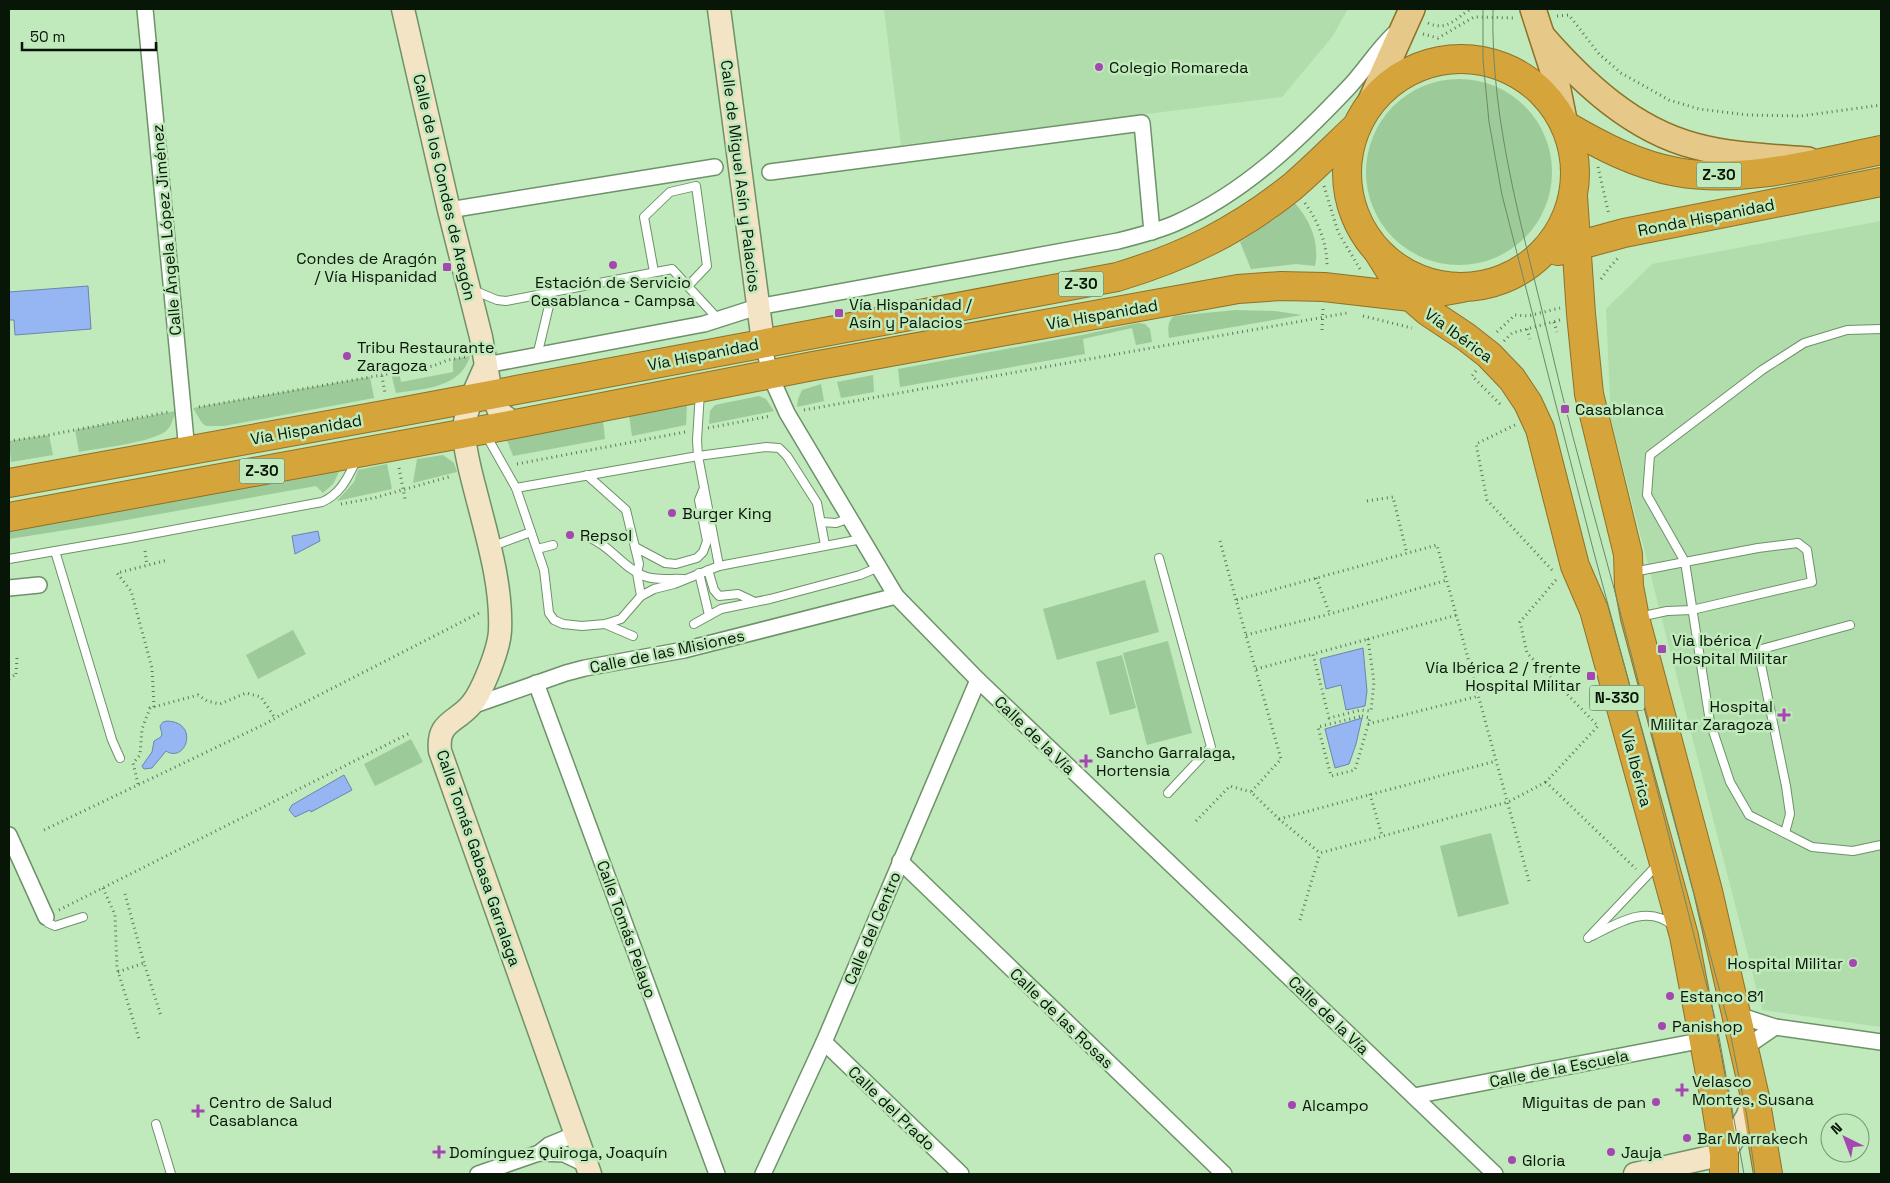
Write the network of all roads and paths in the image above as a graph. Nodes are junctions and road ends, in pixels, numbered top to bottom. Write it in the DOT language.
graph roads {
  1 [pos="146,9"];
  2 [pos="403,9"];
  3 [pos="719,9"];
  4 [pos="1471,9"];
  5 [pos="1499,18"];
  6 [pos="1411,20"];
  7 [pos="1543,21"];
  8 [pos="1411,70"];
  9 [pos="1381,78"];
  10 [pos="1350,86"];
  11 [pos="1881,105"];
  12 [pos="1363,116"];
  13 [pos="1565,125"];
  14 [pos="1881,150"];
  15 [pos="1828,161"];
  16 [pos="1598,166"];
  17 [pos="715,167"];
  18 [pos="770,172"];
  19 [pos="1302,178"];
  20 [pos="1881,182"];
  21 [pos="1573,196"];
  22 [pos="449,210"];
  23 [pos="1611,222"];
  24 [pos="1152,232"];
  25 [pos="1576,246"];
  26 [pos="1379,253"];
  27 [pos="1534,261"];
  28 [pos="654,272"];
  29 [pos="688,286"];
  30 [pos="1324,287"];
  31 [pos="468,288"];
  32 [pos="1462,288"];
  33 [pos="1361,292"];
  34 [pos="552,293"];
  35 [pos="1410,297"];
  36 [pos="758,307"];
  37 [pos="1571,311"];
  38 [pos="719,320"];
  39 [pos="1554,322"];
  40 [pos="1393,323"];
  41 [pos="1527,329"];
  42 [pos="1881,329"];
  43 [pos="1322,330"];
  44 [pos="1557,332"];
  45 [pos="1530,339"];
  46 [pos="763,342"];
  47 [pos="1492,345"];
  48 [pos="538,356"];
  49 [pos="485,359"];
  50 [pos="770,374"];
  51 [pos="700,388"];
  52 [pos="1506,409"];
  53 [pos="182,410"];
  54 [pos="476,413"];
  55 [pos="1520,423"];
  56 [pos="9,441"];
  57 [pos="187,451"];
  58 [pos="361,452"];
  59 [pos="698,456"];
  60 [pos="587,475"];
  61 [pos="9,483"];
  62 [pos="516,488"];
  63 [pos="704,488"];
  64 [pos="1368,501"];
  65 [pos="9,517"];
  66 [pos="850,518"];
  67 [pos="821,522"];
  68 [pos="531,532"];
  69 [pos="590,538"];
  70 [pos="862,539"];
  71 [pos="1220,541"];
  72 [pos="553,545"];
  73 [pos="825,545"];
  74 [pos="490,547"];
  75 [pos="635,547"];
  76 [pos="536,548"];
  77 [pos="54,551"];
  78 [pos="145,551"];
  79 [pos="1407,554"];
  80 [pos="1159,558"];
  81 [pos="9,559"];
  82 [pos="168,560"];
  83 [pos="1685,562"];
  84 [pos="147,566"];
  85 [pos="719,566"];
  86 [pos="879,567"];
  87 [pos="708,570"];
  88 [pos="637,572"];
  89 [pos="1629,572"];
  90 [pos="699,573"];
  91 [pos="1316,578"];
  92 [pos="685,579"];
  93 [pos="1447,580"];
  94 [pos="39,584"];
  95 [pos="9,588"];
  96 [pos="641,596"];
  97 [pos="896,596"];
  98 [pos="1236,600"];
  99 [pos="755,602"];
  100 [pos="1692,610"];
  101 [pos="480,613"];
  102 [pos="1330,614"];
  103 [pos="709,615"];
  104 [pos="1457,616"];
  105 [pos="1635,618"];
  106 [pos="605,624"];
  107 [pos="694,624"];
  108 [pos="1850,625"];
  109 [pos="1246,635"];
  110 [pos="632,636"];
  111 [pos="1368,639"];
  112 [pos="1313,654"];
  113 [pos="17,658"];
  114 [pos="1256,670"];
  115 [pos="16,674"];
  116 [pos="9,675"];
  117 [pos="9,679"];
  118 [pos="978,680"];
  119 [pos="536,683"];
  120 [pos="1479,696"];
  121 [pos="154,707"];
  122 [pos="469,707"];
  123 [pos="275,718"];
  124 [pos="1368,724"];
  125 [pos="410,733"];
  126 [pos="120,758"];
  127 [pos="1496,761"];
  128 [pos="1546,782"];
  129 [pos="138,784"];
  130 [pos="1250,792"];
  131 [pos="1168,794"];
  132 [pos="1370,794"];
  133 [pos="1508,802"];
  134 [pos="1278,819"];
  135 [pos="1196,821"];
  136 [pos="44,830"];
  137 [pos="1785,833"];
  138 [pos="9,835"];
  139 [pos="1382,836"];
  140 [pos="1881,845"];
  141 [pos="1320,853"];
  142 [pos="900,861"];
  143 [pos="1654,869"];
  144 [pos="1529,881"];
  145 [pos="103,888"];
  146 [pos="125,894"];
  147 [pos="46,917"];
  148 [pos="83,917"];
  149 [pos="1300,920"];
  150 [pos="1684,936"];
  151 [pos="144,963"];
  152 [pos="118,972"];
  153 [pos="1735,1014"];
  154 [pos="161,1016"];
  155 [pos="1775,1027"];
  156 [pos="139,1039"];
  157 [pos="1704,1040"];
  158 [pos="824,1042"];
  159 [pos="1881,1042"];
  160 [pos="1743,1049"];
  161 [pos="1414,1096"];
  162 [pos="1755,1097"];
  163 [pos="156,1124"];
  164 [pos="576,1134"];
  165 [pos="539,1152"];
  166 [pos="1724,1164"];
  167 [pos="589,1170"];
  168 [pos="171,1174"];
  169 [pos="478,1174"];
  170 [pos="717,1174"];
  171 [pos="763,1174"];
  172 [pos="961,1174"];
  173 [pos="1224,1174"];
  174 [pos="1495,1174"];
  175 [pos="1635,1174"];
  176 [pos="1768,1174"];
  1 -- 53 [label="street, Calle Ángela López Jiménez"];
  2 -- 22 [label="street, Calle de los Condes de Aragón"];
  3 -- 36 [label="street, Calle de Miguel Asín y Palacios"];
  4 -- 6 [label="path"];
  5 -- 6 [label="path"];
  6 -- 9 [label="main road"];
  6 -- 10 [label="street, Vía Hispanidad"];
  7 -- 11 [label="path"];
  7 -- 13 [label="main road"];
  7 -- 15 [label="main road"];
  8 -- 9 [label="street"];
  8 -- 12 [label="highway, Vía Hispanidad"];
  8 -- 13 [label="highway, Vía Hispanidad"];
  9 -- 10 [label="street"];
  9 -- 12 [label="main road"];
  10 -- 24 [label="street, Vía Hispanidad"];
  12 -- 19 [label="highway, Vía Hispanidad / Z-30"];
  12 -- 26 [label="highway"];
  13 -- 15 [label="highway, Ronda Hispanidad / Z-30"];
  13 -- 21 [label="highway, Vía Hispanidad"];
  14 -- 15 [label="highway, Ronda Hispanidad / Z-30"];
  16 -- 23 [label="path"];
  17 -- 22 [label="street"];
  18 -- 24 [label="street"];
  19 -- 30 [label="path"];
  19 -- 33 [label="path"];
  19 -- 46 [label="highway, Vía Hispanidad / Z-30"];
  20 -- 25 [label="highway, Ronda Hispanidad / Z-30"];
  21 -- 25 [label="highway"];
  21 -- 27 [label="highway"];
  22 -- 31 [label="street, Calle de los Condes de Aragón"];
  24 -- 36 [label="street, Vía Hispanidad"];
  25 -- 27 [label="highway, Ronda Hispanidad / Z-30"];
  25 -- 37 [label="highway, N-330"];
  26 -- 32 [label="highway"];
  26 -- 35 [label="highway, Vía Ibérica"];
  27 -- 32 [label="highway, Vía Hispanidad"];
  28 -- 29 [label="lane"];
  28 -- 29 [label="lane"];
  28 -- 34 [label="lane"];
  29 -- 38 [label="lane"];
  30 -- 33 [label="highway, Vía Hispanidad / Z-30"];
  30 -- 43 [label="path"];
  30 -- 50 [label="highway, Vía Hispanidad / Z-30"];
  31 -- 34 [label="lane"];
  31 -- 49 [label="street, Calle de los Condes de Aragón"];
  32 -- 35 [label="highway, Vía Hispanidad / Z-30"];
  33 -- 35 [label="highway, Vía Hispanidad / Z-30"];
  33 -- 40 [label="path"];
  34 -- 48 [label="lane"];
  35 -- 47 [label="highway, Vía Ibérica / N-330"];
  36 -- 38 [label="street, Vía Hispanidad"];
  36 -- 46 [label="street, Calle de Miguel Asín y Palacios"];
  37 -- 39 [label="path"];
  37 -- 47 [label="path"];
  37 -- 89 [label="highway, N-330"];
  38 -- 48 [label="street, Vía Hispanidad"];
  39 -- 41 [label="path"];
  39 -- 44 [label="path"];
  41 -- 45 [label="path"];
  41 -- 47 [label="path"];
  42 -- 83 [label="lane"];
  46 -- 50 [label="street, Calle de la Vía"];
  46 -- 54 [label="highway, Vía Hispanidad / Z-30"];
  47 -- 52 [label="path"];
  47 -- 143 [label="highway, Vía Ibérica / N-330"];
  48 -- 49 [label="street, Vía Hispanidad"];
  49 -- 53 [label="path"];
  49 -- 54 [label="street"];
  50 -- 51 [label="highway, Vía Hispanidad / Z-30"];
  50 -- 66 [label="street, Calle de la Vía"];
  51 -- 54 [label="highway, Vía Hispanidad / Z-30"];
  51 -- 59 [label="lane"];
  53 -- 56 [label="path"];
  53 -- 57 [label="street, Calle Ángela López Jiménez"];
  54 -- 57 [label="highway, Vía Hispanidad / Z-30"];
  54 -- 58 [label="highway, Vía Hispanidad / Z-30"];
  54 -- 62 [label="lane"];
  54 -- 74 [label="street, Calle Tomás Gabasa Garralaga"];
  55 -- 128 [label="path"];
  57 -- 61 [label="highway, Vía Hispanidad / Z-30"];
  58 -- 65 [label="highway, Vía Hispanidad / Z-30"];
  58 -- 77 [label="lane, Vía Hispanidad"];
  59 -- 60 [label="lane"];
  59 -- 63 [label="lane"];
  59 -- 67 [label="lane"];
  60 -- 62 [label="lane"];
  60 -- 75 [label="lane"];
  62 -- 68 [label="lane"];
  63 -- 75 [label="lane"];
  63 -- 85 [label="lane"];
  64 -- 79 [label="path"];
  66 -- 67 [label="lane"];
  66 -- 70 [label="street, Calle de la Vía"];
  67 -- 73 [label="lane"];
  68 -- 74 [label="lane"];
  68 -- 76 [label="lane"];
  69 -- 88 [label="lane"];
  70 -- 73 [label="lane"];
  70 -- 86 [label="street, Calle de la Vía"];
  71 -- 98 [label="path"];
  72 -- 76 [label="lane"];
  73 -- 85 [label="lane"];
  74 -- 122 [label="street, Calle Tomás Gabasa Garralaga"];
  75 -- 88 [label="lane"];
  76 -- 106 [label="lane"];
  77 -- 81 [label="lane, Vía Hispanidad"];
  77 -- 126 [label="lane"];
  78 -- 84 [label="path"];
  79 -- 91 [label="path"];
  79 -- 93 [label="path"];
  80 -- 131 [label="lane"];
  82 -- 84 [label="path"];
  83 -- 89 [label="lane"];
  83 -- 100 [label="lane"];
  83 -- 100 [label="lane"];
  84 -- 121 [label="path"];
  85 -- 87 [label="lane"];
  86 -- 97 [label="street, Calle de la Vía"];
  86 -- 99 [label="lane"];
  87 -- 90 [label="lane"];
  87 -- 99 [label="lane"];
  88 -- 92 [label="lane"];
  88 -- 96 [label="lane"];
  89 -- 105 [label="highway, N-330"];
  90 -- 92 [label="lane"];
  90 -- 103 [label="lane"];
  91 -- 98 [label="path"];
  91 -- 102 [label="path"];
  92 -- 96 [label="lane"];
  93 -- 102 [label="path"];
  93 -- 104 [label="path"];
  94 -- 95 [label="street"];
  96 -- 106 [label="lane"];
  97 -- 118 [label="street, Calle de la Vía"];
  97 -- 119 [label="street, Calle de las Misiones"];
  98 -- 109 [label="path"];
  99 -- 103 [label="lane"];
  100 -- 105 [label="lane"];
  100 -- 137 [label="lane"];
  101 -- 123 [label="path"];
  102 -- 109 [label="path"];
  103 -- 107 [label="lane"];
  104 -- 111 [label="path"];
  104 -- 120 [label="path"];
  105 -- 153 [label="highway, N-330"];
  106 -- 110 [label="lane"];
  108 -- 137 [label="lane"];
  109 -- 114 [label="path"];
  111 -- 112 [label="path"];
  111 -- 112 [label="path"];
  112 -- 114 [label="path"];
  113 -- 115 [label="path"];
  114 -- 130 [label="path"];
  115 -- 116 [label="path"];
  115 -- 117 [label="path"];
  118 -- 142 [label="street, Calle del Centro"];
  118 -- 161 [label="street, Calle de la Vía"];
  119 -- 122 [label="street, Calle de las Misiones"];
  119 -- 170 [label="street, Calle Tomás Pelayo"];
  120 -- 124 [label="path"];
  120 -- 127 [label="path"];
  121 -- 123 [label="path"];
  121 -- 129 [label="path"];
  122 -- 164 [label="street, Calle Tomás Gabasa Garralaga"];
  123 -- 129 [label="path"];
  124 -- 124 [label="path"];
  125 -- 145 [label="path"];
  127 -- 132 [label="path"];
  127 -- 133 [label="path"];
  128 -- 133 [label="path"];
  128 -- 143 [label="path"];
  129 -- 136 [label="path"];
  130 -- 134 [label="path"];
  130 -- 135 [label="path"];
  132 -- 134 [label="path"];
  132 -- 139 [label="path"];
  133 -- 139 [label="path"];
  133 -- 144 [label="path"];
  134 -- 141 [label="path"];
  137 -- 140 [label="lane"];
  138 -- 147 [label="street"];
  139 -- 141 [label="path"];
  141 -- 149 [label="path"];
  142 -- 158 [label="street, Calle del Centro"];
  142 -- 173 [label="street, Calle de las Rosas"];
  143 -- 150 [label="highway, Vía Ibérica / N-330"];
  143 -- 150 [label="lane"];
  145 -- 147 [label="path"];
  145 -- 152 [label="path"];
  146 -- 151 [label="path"];
  147 -- 148 [label="lane"];
  150 -- 157 [label="highway, Vía Ibérica / N-330"];
  151 -- 152 [label="path"];
  151 -- 154 [label="path"];
  152 -- 156 [label="path"];
  153 -- 155 [label="street"];
  153 -- 160 [label="highway, N-330"];
  155 -- 159 [label="street"];
  155 -- 160 [label="street"];
  157 -- 161 [label="street, Calle de la Escuela"];
  157 -- 166 [label="highway, Vía Ibérica / N-330"];
  158 -- 171 [label="street, Calle del Centro"];
  158 -- 172 [label="street, Calle del Prado"];
  160 -- 162 [label="highway, N-330"];
  161 -- 174 [label="street, Calle de la Vía"];
  162 -- 166 [label="street"];
  162 -- 176 [label="highway, N-330"];
  163 -- 168 [label="lane"];
  164 -- 165 [label="street"];
  164 -- 167 [label="street, Calle Tomás Gabasa Garralaga"];
  165 -- 167 [label="street"];
  165 -- 169 [label="street"];
  166 -- 175 [label="street"];
}
